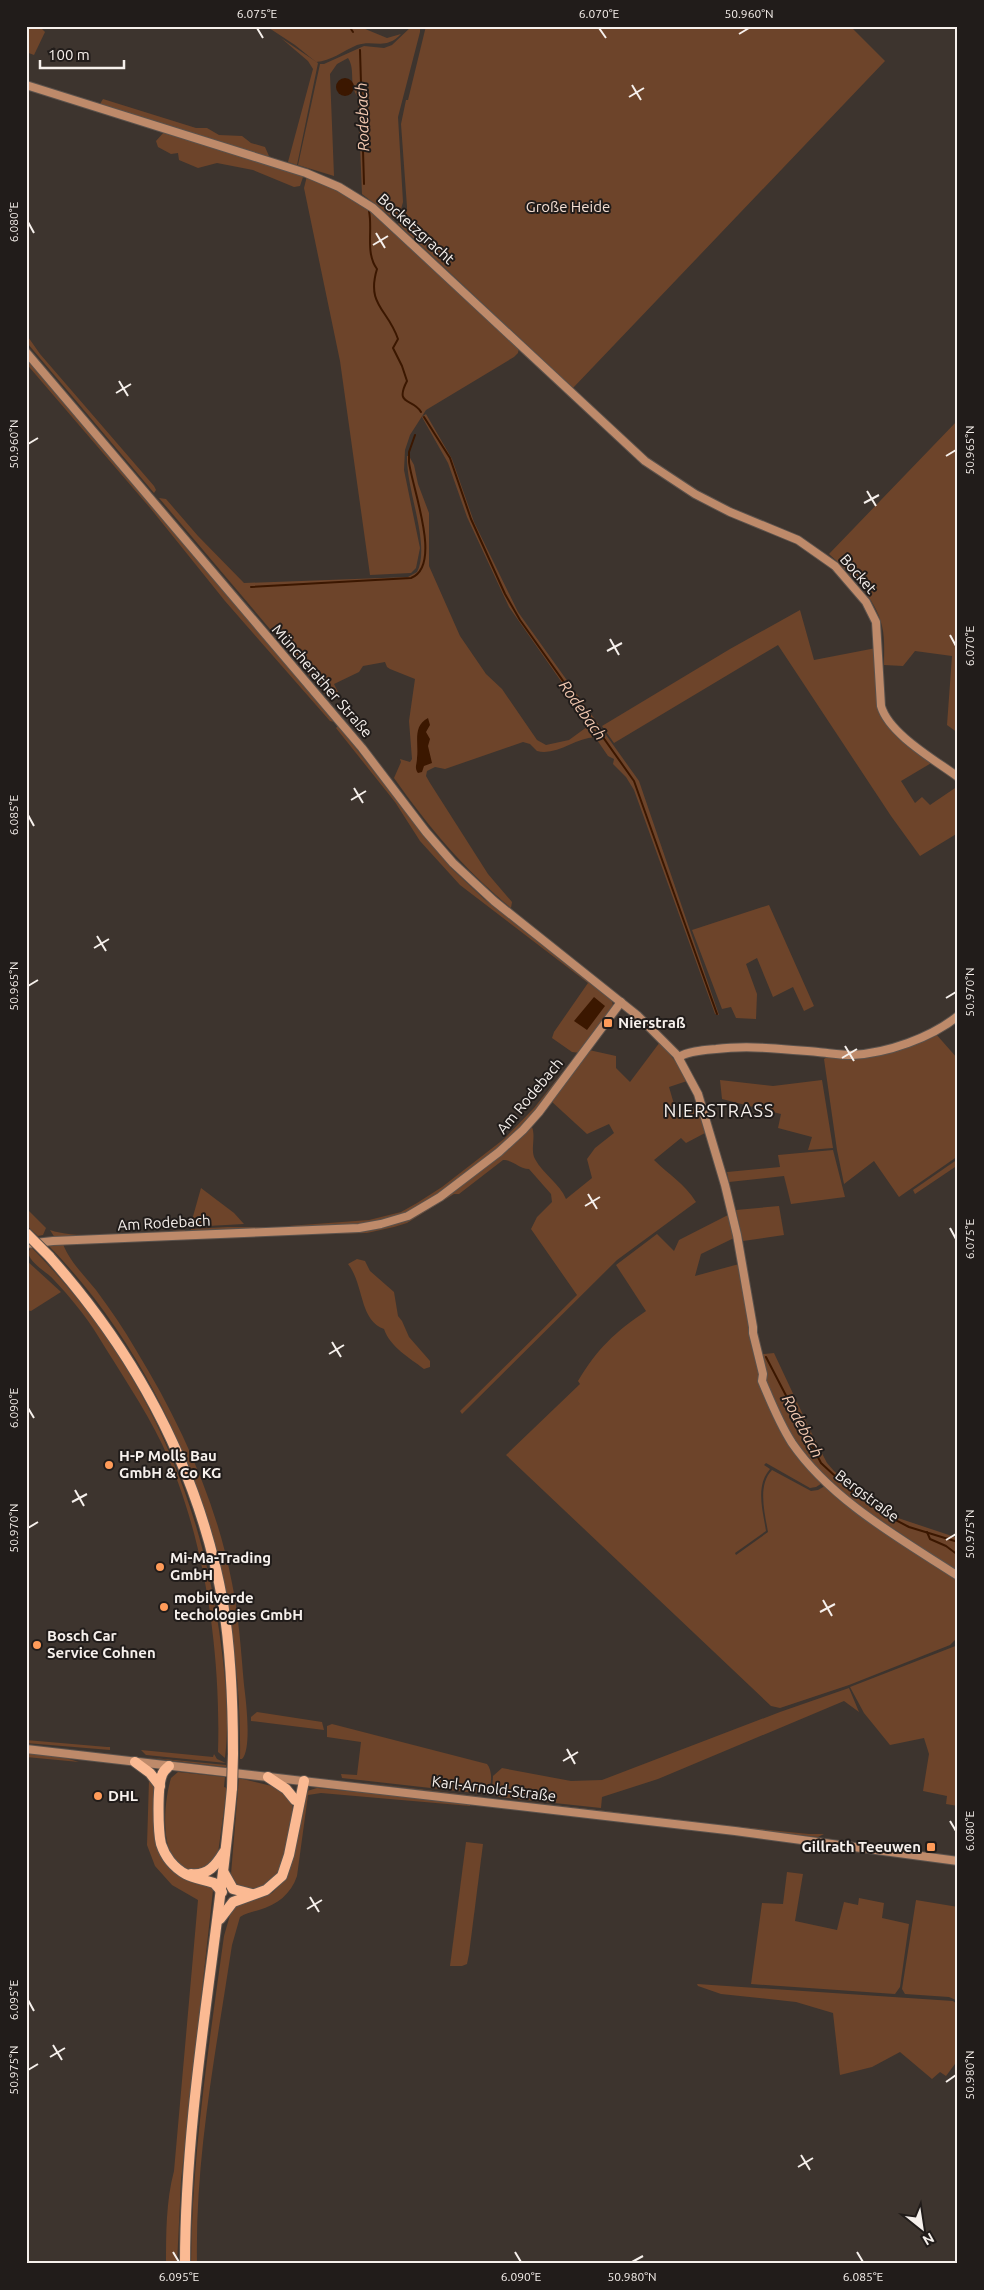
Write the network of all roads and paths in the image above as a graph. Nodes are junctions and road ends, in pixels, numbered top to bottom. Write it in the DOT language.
graph roads {
  1 [pos="26,86"];
  2 [pos="26,352"];
  3 [pos="645,460"];
  4 [pos="958,776"];
  5 [pos="621,1002"];
  6 [pos="958,1016"];
  7 [pos="679,1057"];
  8 [pos="26,1233"];
  9 [pos="26,1244"];
  10 [pos="958,1576"];
  11 [pos="26,1749"];
  12 [pos="135,1762"];
  13 [pos="169,1766"];
  14 [pos="268,1777"];
  15 [pos="304,1781"];
  16 [pos="160,1786"];
  17 [pos="295,1800"];
  18 [pos="160,1808"];
  19 [pos="296,1816"];
  20 [pos="226,1850"];
  21 [pos="958,1861"];
  22 [pos="183,1872"];
  23 [pos="224,1873"];
  24 [pos="222,1892"];
  25 [pos="258,1894"];
  26 [pos="218,1922"];
  27 [pos="185,2264"];
  1 -- 3 [label="street, Bocketzgracht"];
  2 -- 5 [label="street, Müncherather Straße"];
  3 -- 4 [label="street, Bocket"];
  5 -- 7 [label="street"];
  5 -- 9 [label="street, Am Rodebach"];
  6 -- 7 [label="street"];
  7 -- 10 [label="street, Bergstraße"];
  8 -- 20 [label="highway, bridge"];
  11 -- 12 [label="street, Karl-Arnold-Straße"];
  12 -- 13 [label="street, Karl-Arnold-Straße"];
  12 -- 16 [label="highway"];
  13 -- 14 [label="street, Karl-Arnold-Straße"];
  13 -- 16 [label="highway"];
  13 -- 18 [label="highway"];
  14 -- 15 [label="street, Karl-Arnold-Straße"];
  14 -- 17 [label="highway"];
  15 -- 17 [label="highway"];
  15 -- 19 [label="highway"];
  15 -- 21 [label="street, Karl-Arnold-Straße"];
  16 -- 18 [label="highway"];
  17 -- 19 [label="highway"];
  18 -- 22 [label="highway"];
  19 -- 25 [label="highway"];
  20 -- 22 [label="highway"];
  20 -- 23 [label="highway"];
  22 -- 24 [label="highway"];
  23 -- 24 [label="highway"];
  23 -- 25 [label="highway"];
  24 -- 26 [label="highway"];
  25 -- 26 [label="highway"];
  26 -- 27 [label="highway"];
}
